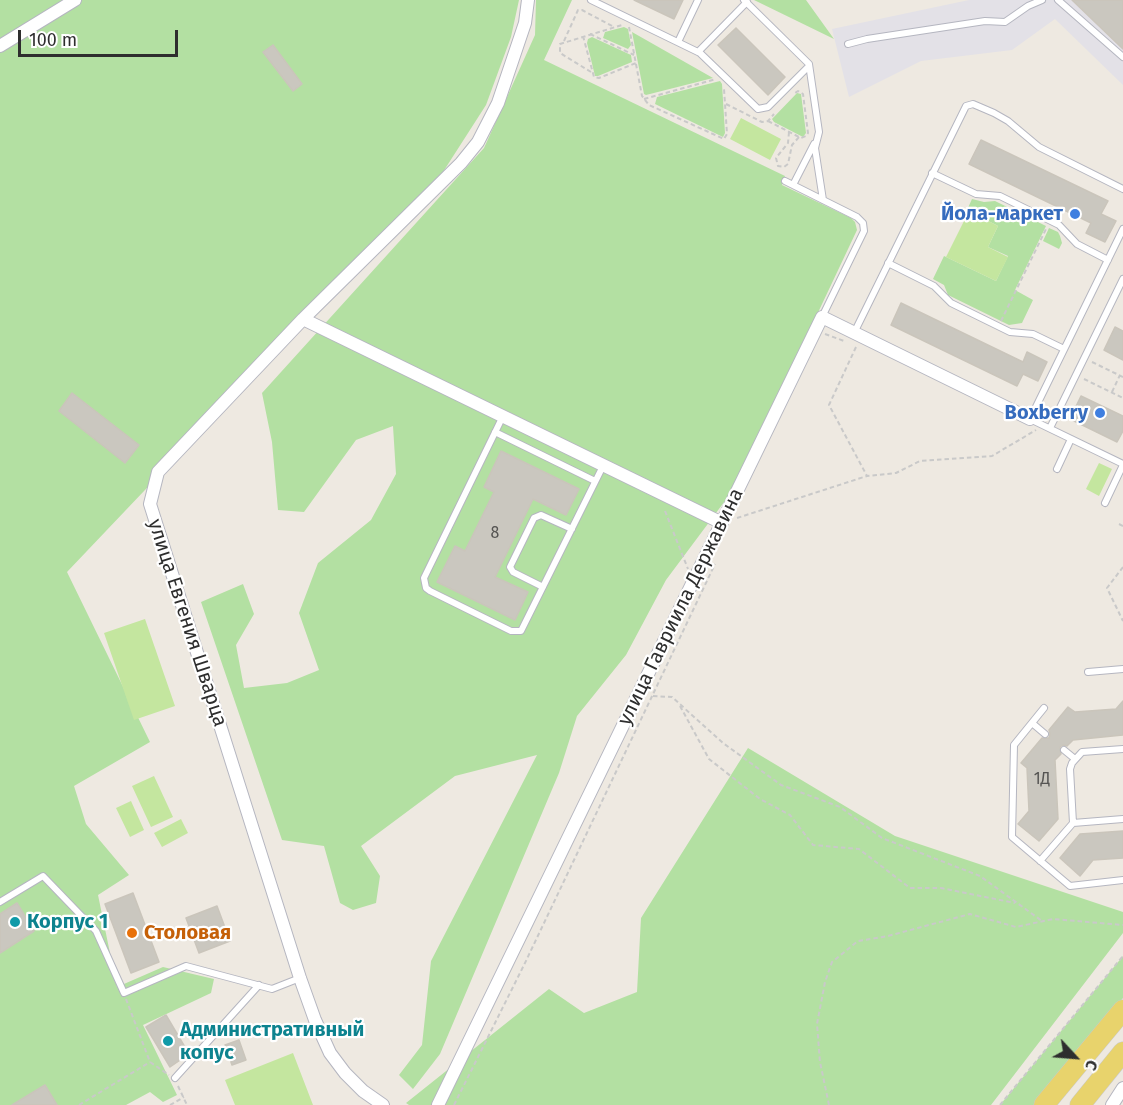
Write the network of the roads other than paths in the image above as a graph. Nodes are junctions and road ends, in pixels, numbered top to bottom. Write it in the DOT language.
graph roads {
  1 [pos="75,0"];
  2 [pos="528,0"];
  3 [pos="592,0"];
  4 [pos="698,0"];
  5 [pos="1042,0"];
  6 [pos="1058,0"];
  7 [pos="746,1"];
  8 [pos="678,42"];
  9 [pos="848,44"];
  10 [pos="0,46"];
  11 [pos="698,52"];
  12 [pos="1123,57"];
  13 [pos="809,66"];
  14 [pos="816,141"];
  15 [pos="932,173"];
  16 [pos="785,182"];
  17 [pos="793,185"];
  18 [pos="1123,189"];
  19 [pos="823,200"];
  20 [pos="1123,229"];
  21 [pos="1108,260"];
  22 [pos="888,263"];
  23 [pos="1123,279"];
  24 [pos="822,317"];
  25 [pos="303,319"];
  26 [pos="855,333"];
  27 [pos="1064,349"];
  28 [pos="503,416"];
  29 [pos="1030,419"];
  30 [pos="1047,427"];
  31 [pos="495,432"];
  32 [pos="1071,439"];
  33 [pos="1123,464"];
  34 [pos="603,465"];
  35 [pos="1057,469"];
  36 [pos="595,481"];
  37 [pos="1105,503"];
  38 [pos="722,523"];
  39 [pos="572,529"];
  40 [pos="543,587"];
  41 [pos="1123,669"];
  42 [pos="1088,672"];
  43 [pos="1044,708"];
  44 [pos="1032,723"];
  45 [pos="1045,734"];
  46 [pos="1123,749"];
  47 [pos="1064,750"];
  48 [pos="1075,759"];
  49 [pos="1123,819"];
  50 [pos="1073,823"];
  51 [pos="1040,861"];
  52 [pos="1123,880"];
  53 [pos="0,902"];
  54 [pos="300,978"];
  55 [pos="260,986"];
  56 [pos="1123,1010"];
  57 [pos="1123,1052"];
  58 [pos="175,1078"];
  59 [pos="1123,1089"];
  60 [pos="383,1105"];
  61 [pos="438,1105"];
  62 [pos="1044,1105"];
  63 [pos="1080,1105"];
  64 [pos="1112,1105"];
  1 -- 10 [label="street"];
  2 -- 25 [label="street, улица Евгения Шварца"];
  3 -- 8 [label="lane"];
  4 -- 8 [label="lane"];
  5 -- 9 [label="lane"];
  6 -- 12 [label="lane"];
  7 -- 11 [label="lane"];
  7 -- 13 [label="lane"];
  8 -- 11 [label="lane"];
  11 -- 13 [label="lane"];
  13 -- 14 [label="lane"];
  14 -- 17 [label="lane"];
  14 -- 19 [label="lane"];
  15 -- 18 [label="lane"];
  15 -- 21 [label="lane"];
  15 -- 22 [label="lane"];
  16 -- 17 [label="lane"];
  17 -- 19 [label="lane"];
  19 -- 24 [label="lane"];
  20 -- 21 [label="lane"];
  21 -- 27 [label="lane"];
  22 -- 26 [label="lane"];
  22 -- 27 [label="lane"];
  23 -- 30 [label="lane"];
  24 -- 26 [label="street"];
  24 -- 38 [label="street, улица Гавриила Державина"];
  25 -- 28 [label="street"];
  25 -- 54 [label="street, улица Евгения Шварца"];
  26 -- 29 [label="street"];
  27 -- 29 [label="lane"];
  28 -- 31 [label="lane"];
  28 -- 34 [label="street"];
  29 -- 30 [label="lane"];
  30 -- 32 [label="lane"];
  31 -- 36 [label="lane"];
  31 -- 40 [label="lane"];
  32 -- 33 [label="lane"];
  32 -- 35 [label="lane"];
  33 -- 37 [label="lane"];
  34 -- 36 [label="lane"];
  34 -- 38 [label="street"];
  36 -- 39 [label="lane"];
  38 -- 61 [label="street, улица Гавриила Державина"];
  39 -- 40 [label="lane"];
  39 -- 40 [label="lane"];
  41 -- 42 [label="lane"];
  43 -- 44 [label="lane"];
  44 -- 45 [label="lane"];
  44 -- 51 [label="lane"];
  46 -- 48 [label="lane"];
  47 -- 48 [label="lane"];
  48 -- 50 [label="lane"];
  49 -- 50 [label="lane"];
  50 -- 51 [label="lane"];
  51 -- 52 [label="lane"];
  53 -- 55 [label="lane"];
  54 -- 55 [label="lane"];
  54 -- 60 [label="street, улица Евгения Шварца"];
  55 -- 58 [label="lane"];
  56 -- 62 [label="main road"];
  57 -- 63 [label="main road"];
  59 -- 64 [label="street"];
}
